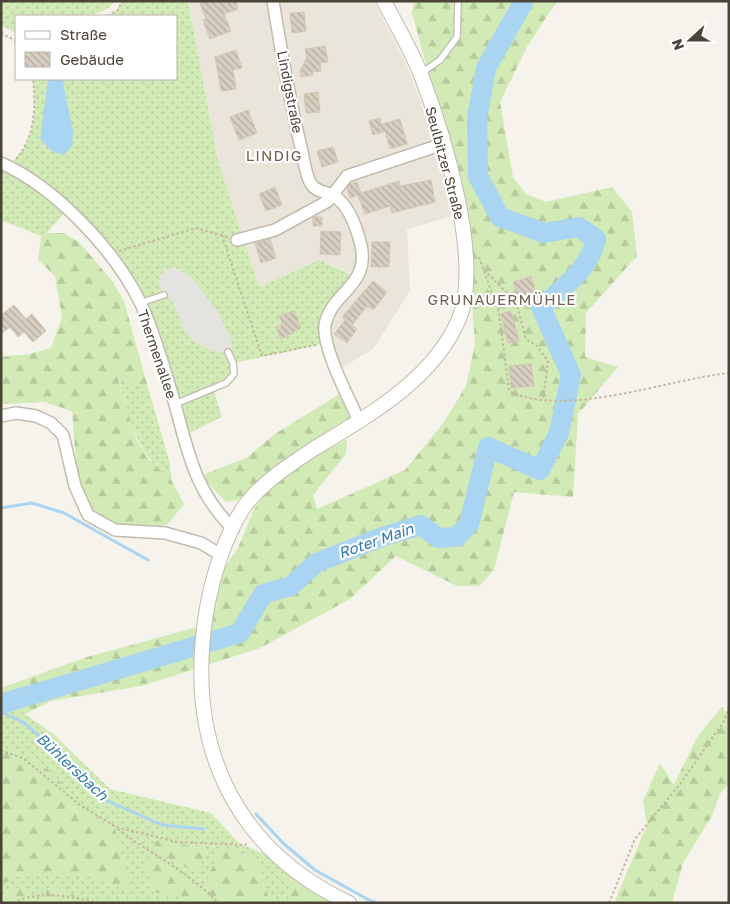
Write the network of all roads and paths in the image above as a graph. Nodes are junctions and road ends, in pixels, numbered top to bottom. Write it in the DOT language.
graph roads {
  1 [pos="122,1"];
  2 [pos="273,1"];
  3 [pos="384,1"];
  4 [pos="458,1"];
  5 [pos="110,15"];
  6 [pos="1,33"];
  7 [pos="15,40"];
  8 [pos="420,74"];
  9 [pos="32,80"];
  10 [pos="434,147"];
  11 [pos="18,157"];
  12 [pos="1,163"];
  13 [pos="335,196"];
  14 [pos="222,235"];
  15 [pos="237,240"];
  16 [pos="478,253"];
  17 [pos="112,258"];
  18 [pos="483,269"];
  19 [pos="164,295"];
  20 [pos="140,303"];
  21 [pos="326,344"];
  22 [pos="228,352"];
  23 [pos="729,373"];
  24 [pos="543,400"];
  25 [pos="175,404"];
  26 [pos="1,416"];
  27 [pos="359,421"];
  28 [pos="233,529"];
  29 [pos="221,555"];
  30 [pos="729,707"];
  31 [pos="1,750"];
  32 [pos="116,827"];
  33 [pos="245,845"];
  34 [pos="13,903"];
  35 [pos="100,903"];
  36 [pos="218,903"];
  37 [pos="349,903"];
  38 [pos="609,903"];
  1 -- 5 [label="path"];
  2 -- 13 [label="street, Lindigstraße"];
  3 -- 8 [label="street, Seulbitzer Straße"];
  4 -- 8 [label="lane"];
  6 -- 7 [label="path"];
  8 -- 27 [label="street, Seulbitzer Straße"];
  9 -- 11 [label="path"];
  10 -- 13 [label="street"];
  12 -- 17 [label="street, Thermenallee"];
  13 -- 15 [label="street"];
  13 -- 21 [label="street, Lindigstraße"];
  14 -- 15 [label="path"];
  14 -- 17 [label="path"];
  14 -- 21 [label="path"];
  16 -- 18 [label="path"];
  17 -- 20 [label="street, Thermenallee"];
  18 -- 24 [label="path"];
  18 -- 24 [label="path"];
  19 -- 20 [label="lane"];
  20 -- 25 [label="street, Thermenallee"];
  21 -- 27 [label="street, Lindigstraße"];
  22 -- 25 [label="lane"];
  23 -- 24 [label="path"];
  25 -- 28 [label="street, Thermenallee"];
  26 -- 29 [label="street"];
  27 -- 28 [label="street, Seulbitzer Straße"];
  28 -- 29 [label="street, Seulbitzer Straße"];
  29 -- 37 [label="street, Seulbitzer Straße"];
  30 -- 38 [label="path"];
  31 -- 32 [label="path"];
  32 -- 33 [label="path"];
  32 -- 36 [label="path"];
  34 -- 35 [label="path"];
}
